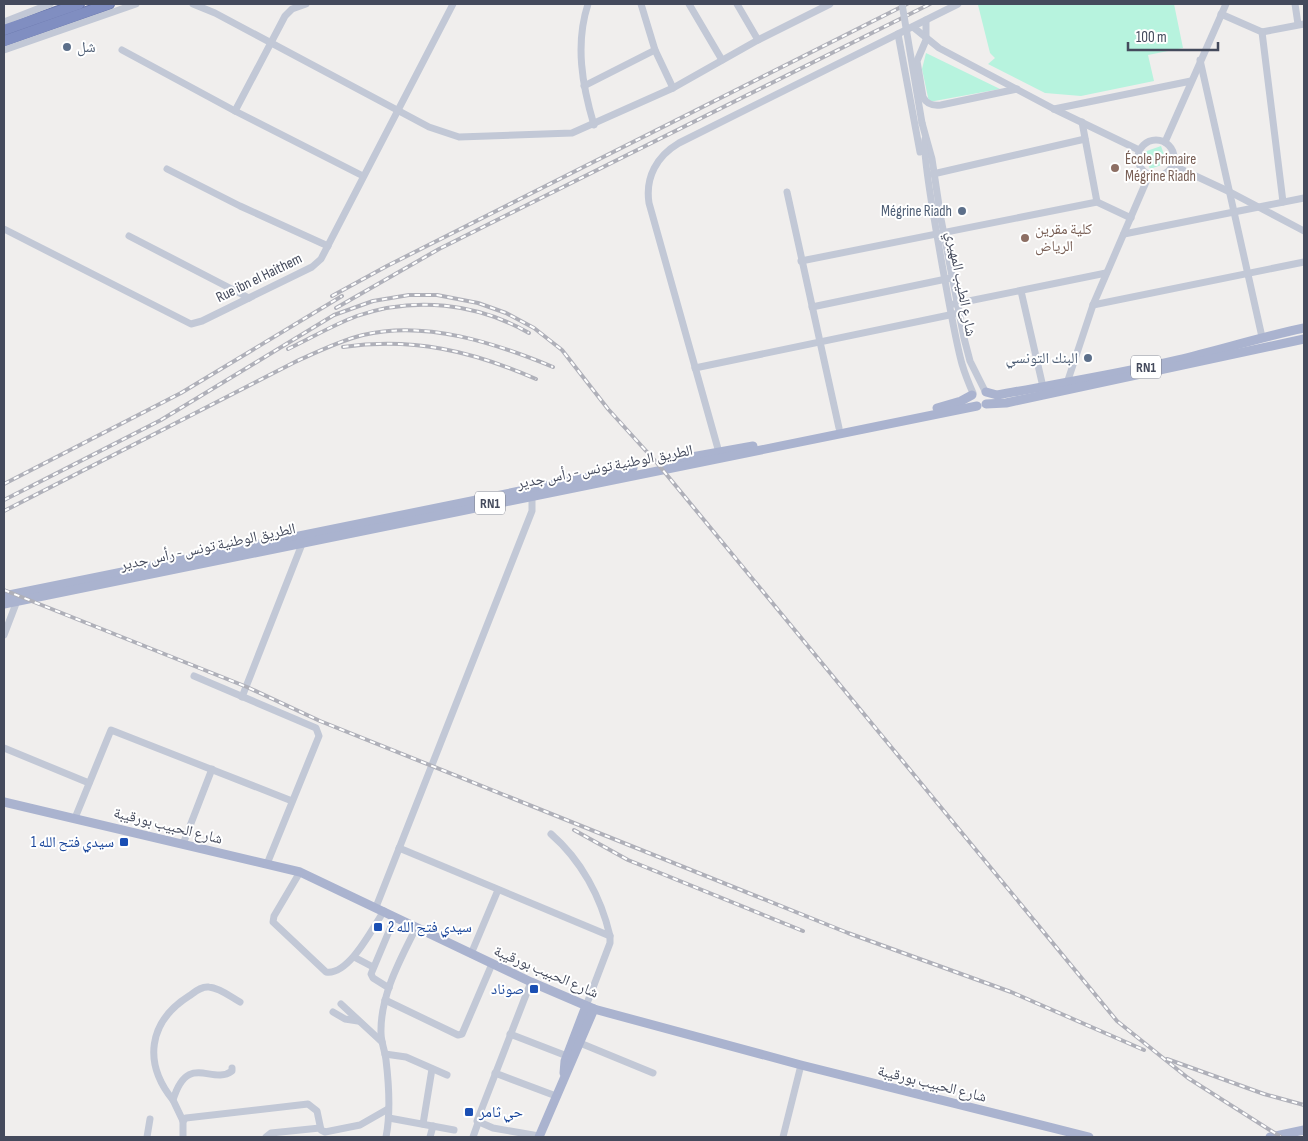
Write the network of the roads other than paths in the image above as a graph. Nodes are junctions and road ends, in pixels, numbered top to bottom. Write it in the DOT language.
graph roads {
  1 [pos="50,4"];
  2 [pos="79,4"];
  3 [pos="109,4"];
  4 [pos="136,4"];
  5 [pos="193,4"];
  6 [pos="205,4"];
  7 [pos="306,4"];
  8 [pos="453,4"];
  9 [pos="588,4"];
  10 [pos="641,4"];
  11 [pos="689,4"];
  12 [pos="737,4"];
  13 [pos="830,4"];
  14 [pos="902,4"];
  15 [pos="958,4"];
  16 [pos="1226,4"];
  17 [pos="1296,4"];
  18 [pos="215,13"];
  19 [pos="1221,14"];
  20 [pos="926,20"];
  21 [pos="4,22"];
  22 [pos="1301,24"];
  23 [pos="913,27"];
  24 [pos="4,30"];
  25 [pos="1262,32"];
  26 [pos="898,34"];
  27 [pos="758,40"];
  28 [pos="926,40"];
  29 [pos="4,41"];
  30 [pos="272,43"];
  31 [pos="4,50"];
  32 [pos="122,50"];
  33 [pos="656,50"];
  34 [pos="722,60"];
  35 [pos="1200,60"];
  36 [pos="1191,81"];
  37 [pos="584,86"];
  38 [pos="673,88"];
  39 [pos="1017,89"];
  40 [pos="397,109"];
  41 [pos="1054,109"];
  42 [pos="235,111"];
  43 [pos="1082,122"];
  44 [pos="594,125"];
  45 [pos="1085,139"];
  46 [pos="1165,142"];
  47 [pos="1139,150"];
  48 [pos="1172,165"];
  49 [pos="167,169"];
  50 [pos="931,175"];
  51 [pos="1149,175"];
  52 [pos="364,176"];
  53 [pos="787,192"];
  54 [pos="1230,192"];
  55 [pos="1304,198"];
  56 [pos="1097,202"];
  57 [pos="1282,202"];
  58 [pos="1258,208"];
  59 [pos="1235,213"];
  60 [pos="1131,218"];
  61 [pos="4,229"];
  62 [pos="1304,231"];
  63 [pos="941,233"];
  64 [pos="1124,234"];
  65 [pos="129,236"];
  66 [pos="328,246"];
  67 [pos="801,261"];
  68 [pos="1304,262"];
  69 [pos="1106,274"];
  70 [pos="1249,275"];
  71 [pos="949,279"];
  72 [pos="1021,291"];
  73 [pos="249,298"];
  74 [pos="954,304"];
  75 [pos="1093,305"];
  76 [pos="812,307"];
  77 [pos="956,313"];
  78 [pos="1304,328"];
  79 [pos="1262,336"];
  80 [pos="1304,339"];
  81 [pos="819,342"];
  82 [pos="695,368"];
  83 [pos="1067,383"];
  84 [pos="1043,387"];
  85 [pos="985,391"];
  86 [pos="972,394"];
  87 [pos="981,405"];
  88 [pos="839,428"];
  89 [pos="719,456"];
  90 [pos="532,491"];
  91 [pos="304,538"];
  92 [pos="4,596"];
  93 [pos="17,601"];
  94 [pos="4,604"];
  95 [pos="4,636"];
  96 [pos="194,676"];
  97 [pos="242,697"];
  98 [pos="4,748"];
  99 [pos="212,769"];
  100 [pos="89,783"];
  101 [pos="4,802"];
  102 [pos="292,802"];
  103 [pos="76,818"];
  104 [pos="552,834"];
  105 [pos="182,844"];
  106 [pos="399,848"];
  107 [pos="267,864"];
  108 [pos="300,872"];
  109 [pos="498,890"];
  110 [pos="380,909"];
  111 [pos="395,917"];
  112 [pos="416,928"];
  113 [pos="610,936"];
  114 [pos="471,954"];
  115 [pos="354,957"];
  116 [pos="492,964"];
  117 [pos="373,967"];
  118 [pos="531,982"];
  119 [pos="389,988"];
  120 [pos="385,1000"];
  121 [pos="240,1002"];
  122 [pos="341,1004"];
  123 [pos="590,1007"];
  124 [pos="333,1012"];
  125 [pos="358,1021"];
  126 [pos="510,1034"];
  127 [pos="382,1042"];
  128 [pos="580,1043"];
  129 [pos="385,1054"];
  130 [pos="567,1056"];
  131 [pos="801,1065"];
  132 [pos="232,1068"];
  133 [pos="432,1069"];
  134 [pos="495,1073"];
  135 [pos="653,1073"];
  136 [pos="447,1075"];
  137 [pos="564,1076"];
  138 [pos="556,1096"];
  139 [pos="173,1100"];
  140 [pos="388,1109"];
  141 [pos="389,1118"];
  142 [pos="150,1119"];
  143 [pos="183,1121"];
  144 [pos="478,1123"];
  145 [pos="423,1124"];
  146 [pos="433,1126"];
  147 [pos="320,1128"];
  148 [pos="454,1130"];
  149 [pos="1304,1130"];
  150 [pos="539,1136"];
  151 [pos="147,1137"];
  152 [pos="183,1137"];
  153 [pos="266,1137"];
  154 [pos="386,1137"];
  155 [pos="430,1137"];
  156 [pos="473,1137"];
  157 [pos="783,1137"];
  158 [pos="1088,1137"];
  159 [pos="1270,1137"];
  1 -- 21 [label="street"];
  2 -- 24 [label="highway"];
  3 -- 29 [label="highway"];
  4 -- 31 [label="street"];
  5 -- 18 [label="street"];
  6 -- 18 [label="street"];
  7 -- 30 [label="street"];
  8 -- 40 [label="street, Rue ibn el Haithem"];
  9 -- 37 [label="street"];
  10 -- 33 [label="street"];
  11 -- 34 [label="street"];
  12 -- 27 [label="street"];
  13 -- 27 [label="street"];
  14 -- 50 [label="street, شارع الطيب المهيري, bridge"];
  15 -- 20 [label="street"];
  16 -- 19 [label="street"];
  17 -- 22 [label="street"];
  18 -- 30 [label="street"];
  19 -- 25 [label="street"];
  19 -- 35 [label="street"];
  20 -- 23 [label="street"];
  20 -- 28 [label="street"];
  22 -- 25 [label="street"];
  23 -- 26 [label="street"];
  23 -- 28 [label="street"];
  25 -- 57 [label="street"];
  26 -- 50 [label="street"];
  26 -- 82 [label="street"];
  27 -- 34 [label="street"];
  28 -- 39 [label="street"];
  28 -- 39 [label="street"];
  30 -- 40 [label="street"];
  30 -- 42 [label="street"];
  32 -- 42 [label="street"];
  33 -- 37 [label="street"];
  33 -- 38 [label="street"];
  34 -- 38 [label="street"];
  35 -- 36 [label="street"];
  35 -- 54 [label="street"];
  36 -- 41 [label="street"];
  36 -- 46 [label="street"];
  37 -- 44 [label="street"];
  38 -- 44 [label="street"];
  39 -- 41 [label="street"];
  40 -- 44 [label="street"];
  40 -- 52 [label="street, Rue ibn el Haithem"];
  41 -- 43 [label="street"];
  42 -- 52 [label="street"];
  43 -- 45 [label="street"];
  43 -- 47 [label="street"];
  45 -- 50 [label="street"];
  45 -- 56 [label="street"];
  46 -- 47 [label="street"];
  46 -- 48 [label="street"];
  47 -- 51 [label="street"];
  48 -- 51 [label="street"];
  48 -- 54 [label="street"];
  49 -- 66 [label="street"];
  50 -- 63 [label="street, شارع الطيب المهيري"];
  51 -- 60 [label="street"];
  52 -- 66 [label="street, Rue ibn el Haithem"];
  53 -- 67 [label="street"];
  54 -- 58 [label="street"];
  54 -- 59 [label="street"];
  55 -- 57 [label="street"];
  56 -- 60 [label="street"];
  56 -- 63 [label="street"];
  57 -- 58 [label="street"];
  58 -- 59 [label="street"];
  58 -- 62 [label="street"];
  59 -- 64 [label="street"];
  59 -- 70 [label="street"];
  60 -- 64 [label="street"];
  61 -- 73 [label="street, Rue ibn el Haithem"];
  63 -- 67 [label="street"];
  63 -- 71 [label="street, شارع الطيب المهيري"];
  64 -- 69 [label="street"];
  65 -- 73 [label="street"];
  66 -- 73 [label="street, Rue ibn el Haithem"];
  67 -- 76 [label="street"];
  68 -- 70 [label="street"];
  69 -- 72 [label="street"];
  69 -- 75 [label="street"];
  70 -- 75 [label="street"];
  70 -- 79 [label="street"];
  71 -- 74 [label="street, شارع الطيب المهيري"];
  71 -- 76 [label="street"];
  72 -- 74 [label="street"];
  72 -- 84 [label="street"];
  74 -- 77 [label="street, شارع الطيب المهيري"];
  75 -- 83 [label="street"];
  76 -- 81 [label="street"];
  77 -- 81 [label="street"];
  77 -- 85 [label="street, شارع الطيب المهيري"];
  77 -- 86 [label="street, شارع الطيب المهيري"];
  78 -- 79 [label="main road, RN1"];
  79 -- 83 [label="main road, RN1"];
  80 -- 87 [label="main road, الطريق الوطنية تونس - رأس جدير / RN1"];
  81 -- 82 [label="street"];
  81 -- 88 [label="street"];
  82 -- 89 [label="street"];
  83 -- 84 [label="main road, RN1"];
  84 -- 85 [label="main road, RN1"];
  85 -- 86 [label="main road, RN1"];
  85 -- 87 [label="main road"];
  86 -- 87 [label="main road"];
  86 -- 88 [label="main road, الطريق الوطنية تونس - رأس جدير / RN1"];
  87 -- 89 [label="main road, الطريق الوطنية تونس - رأس جدير / RN1"];
  88 -- 89 [label="main road, الطريق الوطنية تونس - رأس جدير / RN1"];
  89 -- 90 [label="main road, الطريق الوطنية تونس - رأس جدير / RN1"];
  90 -- 91 [label="main road, الطريق الوطنية تونس - رأس جدير / RN1"];
  90 -- 106 [label="street"];
  91 -- 92 [label="main road, الطريق الوطنية تونس - رأس جدير / RN1"];
  91 -- 93 [label="main road, الطريق الوطنية تونس - رأس جدير / RN1"];
  91 -- 97 [label="street"];
  93 -- 94 [label="main road, الطريق الوطنية تونس - رأس جدير / RN1"];
  93 -- 95 [label="street"];
  96 -- 97 [label="street"];
  97 -- 102 [label="street"];
  98 -- 100 [label="street"];
  99 -- 100 [label="street"];
  99 -- 102 [label="street"];
  99 -- 105 [label="street"];
  100 -- 103 [label="street"];
  101 -- 103 [label="main road, شارع الحبيب بورقيبة"];
  102 -- 107 [label="street"];
  103 -- 105 [label="main road, شارع الحبيب بورقيبة"];
  104 -- 113 [label="street"];
  105 -- 107 [label="main road, شارع الحبيب بورقيبة"];
  106 -- 109 [label="street"];
  106 -- 110 [label="street"];
  107 -- 108 [label="main road, شارع الحبيب بورقيبة"];
  108 -- 110 [label="main road, شارع الحبيب بورقيبة"];
  108 -- 115 [label="street"];
  109 -- 113 [label="street"];
  109 -- 114 [label="street"];
  110 -- 111 [label="main road, شارع الحبيب بورقيبة"];
  110 -- 115 [label="street"];
  111 -- 112 [label="main road, شارع الحبيب بورقيبة"];
  111 -- 117 [label="street"];
  112 -- 114 [label="main road, شارع الحبيب بورقيبة"];
  112 -- 119 [label="street"];
  113 -- 123 [label="street"];
  114 -- 116 [label="main road, شارع الحبيب بورقيبة"];
  115 -- 117 [label="street"];
  116 -- 118 [label="main road, شارع الحبيب بورقيبة"];
  116 -- 120 [label="street"];
  117 -- 119 [label="street"];
  118 -- 123 [label="main road, شارع الحبيب بورقيبة"];
  118 -- 126 [label="street"];
  119 -- 120 [label="street"];
  120 -- 127 [label="street"];
  121 -- 139 [label="street"];
  122 -- 125 [label="street"];
  123 -- 128 [label="main road"];
  123 -- 130 [label="main road"];
  123 -- 131 [label="main road, شارع الحبيب بورقيبة"];
  124 -- 125 [label="street"];
  125 -- 127 [label="street"];
  126 -- 130 [label="street"];
  126 -- 134 [label="street"];
  127 -- 129 [label="street"];
  128 -- 135 [label="street"];
  128 -- 137 [label="main road"];
  129 -- 133 [label="street"];
  129 -- 140 [label="street"];
  130 -- 137 [label="main road"];
  131 -- 157 [label="street"];
  131 -- 158 [label="main road, شارع الحبيب بورقيبة"];
  132 -- 139 [label="street"];
  133 -- 136 [label="street"];
  133 -- 145 [label="street"];
  134 -- 138 [label="street"];
  134 -- 144 [label="street"];
  137 -- 138 [label="main road"];
  138 -- 150 [label="main road"];
  139 -- 143 [label="street"];
  140 -- 141 [label="street"];
  140 -- 147 [label="street"];
  141 -- 145 [label="street"];
  141 -- 154 [label="street"];
  142 -- 151 [label="street"];
  143 -- 147 [label="street"];
  143 -- 152 [label="street"];
  144 -- 150 [label="street"];
  144 -- 156 [label="street"];
  145 -- 146 [label="street"];
  146 -- 148 [label="street"];
  146 -- 155 [label="street"];
  147 -- 153 [label="street"];
  149 -- 159 [label="main road"];
}
